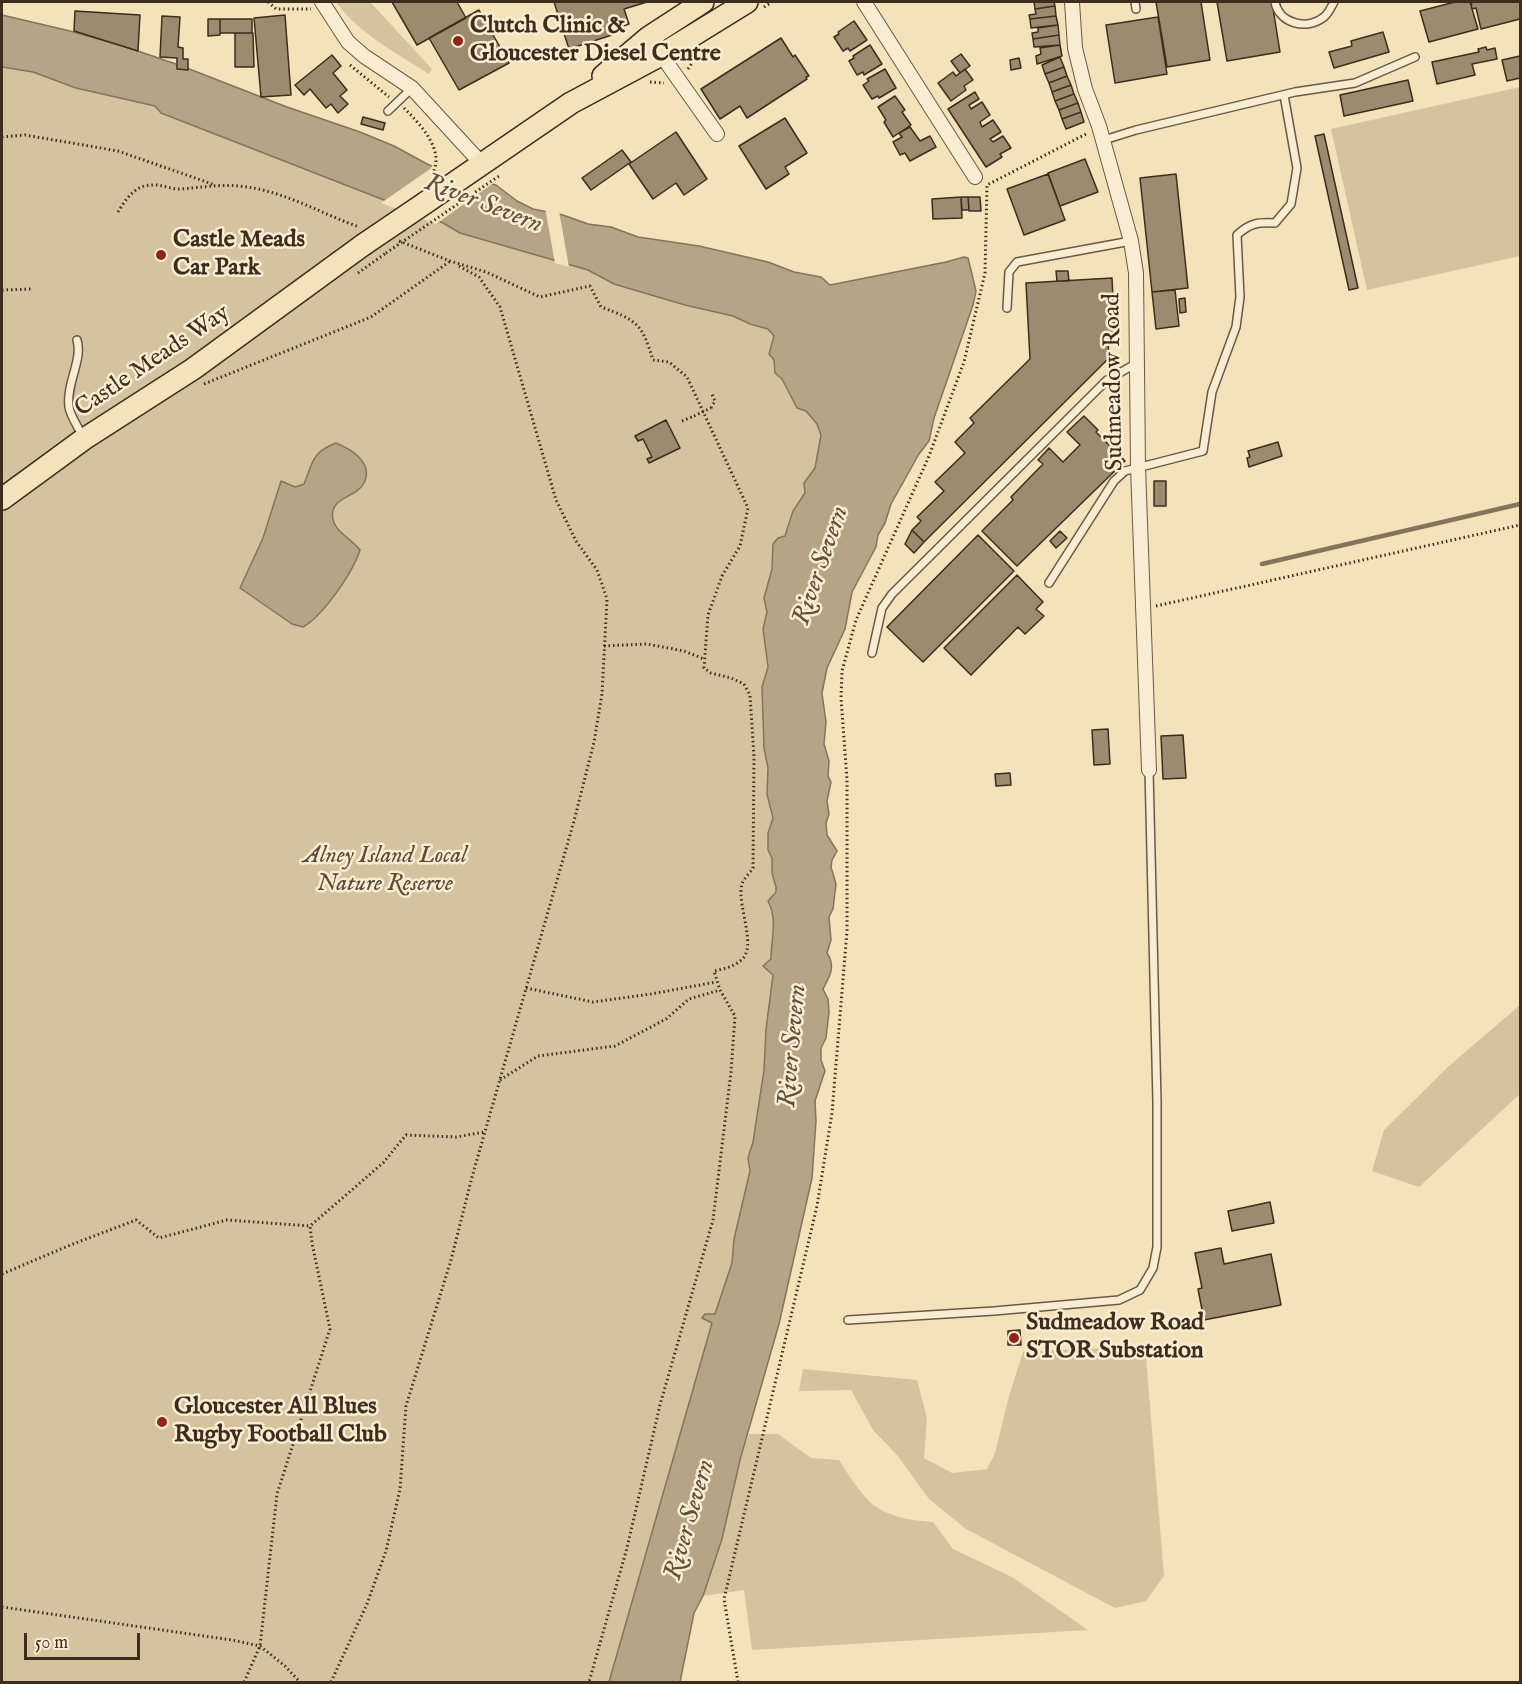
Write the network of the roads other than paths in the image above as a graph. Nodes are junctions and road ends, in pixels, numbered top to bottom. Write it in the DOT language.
graph roads {
  1 [pos="703,2"];
  2 [pos="746,2"];
  3 [pos="864,2"];
  4 [pos="1072,2"];
  5 [pos="1275,2"];
  6 [pos="1334,2"];
  7 [pos="317,5"];
  8 [pos="649,37"];
  9 [pos="662,55"];
  10 [pos="1415,57"];
  11 [pos="412,88"];
  12 [pos="1284,94"];
  13 [pos="571,103"];
  14 [pos="388,111"];
  15 [pos="717,134"];
  16 [pos="1104,140"];
  17 [pos="480,164"];
  18 [pos="975,177"];
  19 [pos="1131,241"];
  20 [pos="1007,308"];
  21 [pos="76,340"];
  22 [pos="1137,363"];
  23 [pos="84,439"];
  24 [pos="1138,467"];
  25 [pos="2,499"];
  26 [pos="1049,584"];
  27 [pos="872,653"];
  28 [pos="1149,770"];
  29 [pos="848,1320"];
  1 -- 8 [label="main road"];
  2 -- 9 [label="main road"];
  3 -- 18 [label="street"];
  4 -- 16 [label="street, Sudmeadow Road"];
  5 -- 6 [label="lane"];
  7 -- 11 [label="street"];
  8 -- 9 [label="street"];
  8 -- 13 [label="main road"];
  9 -- 13 [label="main road"];
  9 -- 15 [label="street"];
  10 -- 12 [label="lane"];
  11 -- 14 [label="lane"];
  11 -- 17 [label="street"];
  12 -- 16 [label="lane"];
  12 -- 24 [label="lane"];
  13 -- 17 [label="main road, Castle Meads Way"];
  16 -- 19 [label="street, Sudmeadow Road"];
  17 -- 23 [label="main road, Castle Meads Way, bridge"];
  19 -- 20 [label="lane"];
  19 -- 22 [label="street, Sudmeadow Road"];
  21 -- 23 [label="lane"];
  22 -- 24 [label="street, Sudmeadow Road"];
  22 -- 27 [label="lane"];
  23 -- 25 [label="main road, Castle Meads Way"];
  24 -- 26 [label="lane"];
  24 -- 28 [label="street, Sudmeadow Road"];
  28 -- 29 [label="lane"];
}
